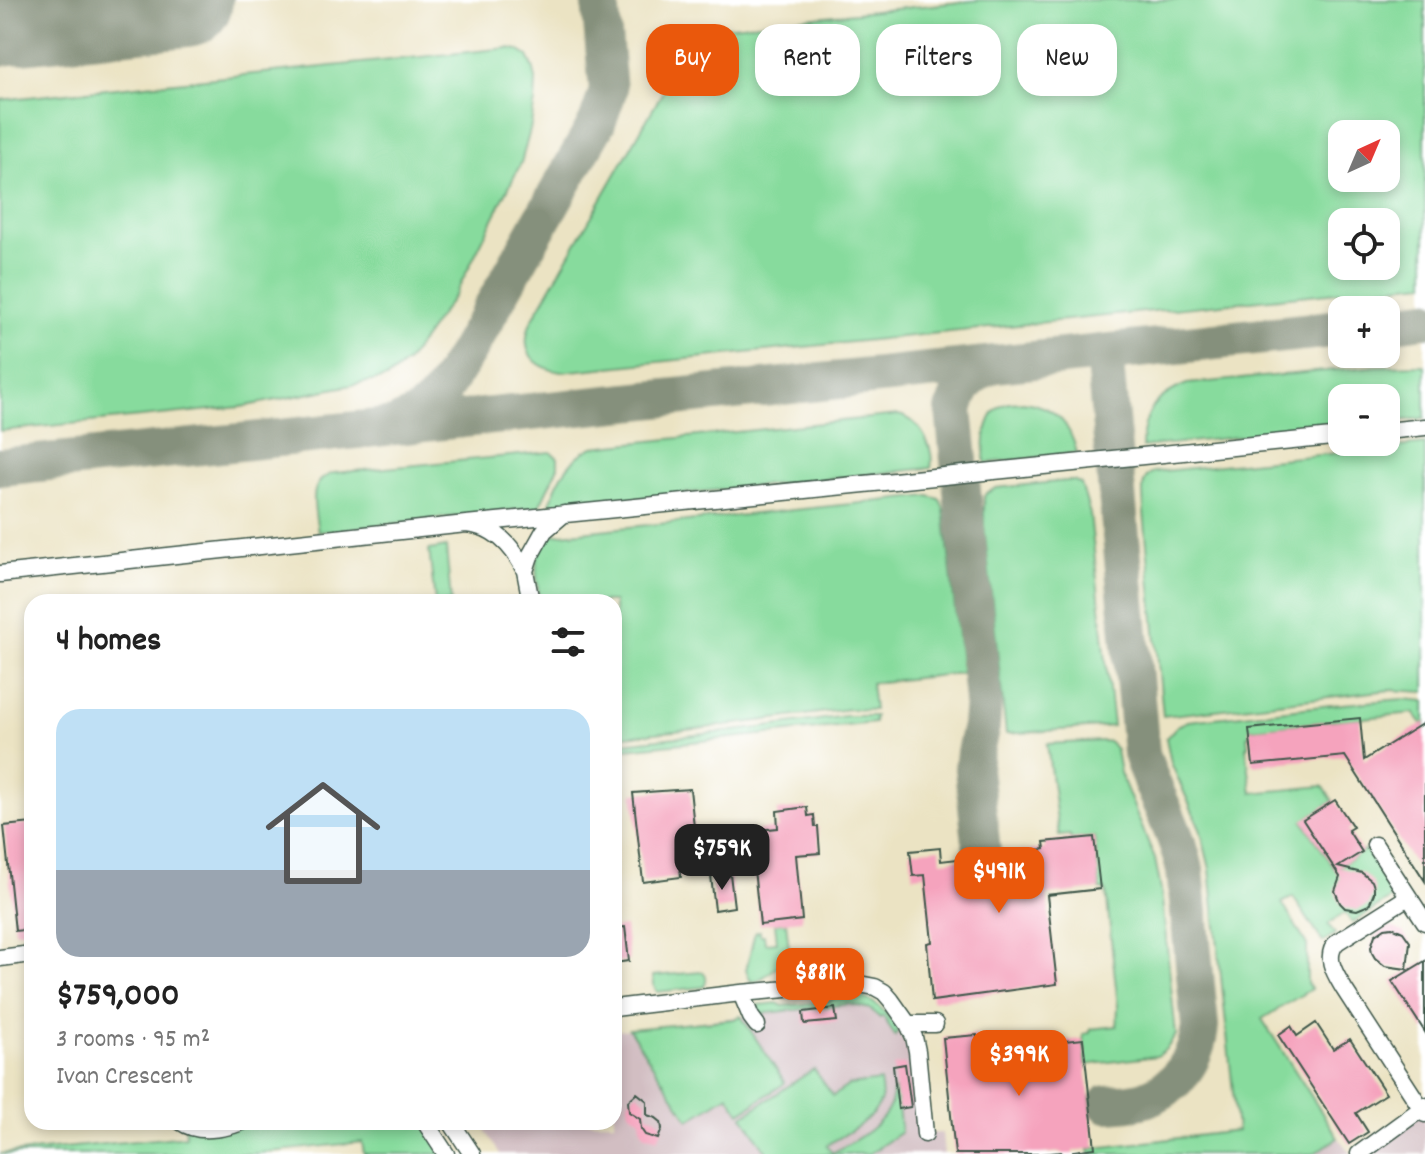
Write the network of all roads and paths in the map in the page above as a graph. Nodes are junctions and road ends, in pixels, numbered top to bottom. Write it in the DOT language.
graph roads {
  1 [pos="1425,427"];
  2 [pos="1400,430"];
  3 [pos="1328,437"];
  4 [pos="568,513"];
  5 [pos="466,524"];
  6 [pos="525,571"];
  7 [pos="0,574"];
  8 [pos="529,594"];
  9 [pos="1375,845"];
  10 [pos="1408,897"];
  11 [pos="1425,922"];
  12 [pos="24,955"];
  13 [pos="0,958"];
  14 [pos="741,993"];
  15 [pos="622,1007"];
  16 [pos="908,1024"];
  17 [pos="935,1024"];
  18 [pos="757,1025"];
  19 [pos="1424,1110"];
  20 [pos="430,1130"];
  21 [pos="456,1130"];
  22 [pos="925,1134"];
  23 [pos="446,1154"];
  24 [pos="472,1154"];
  25 [pos="1359,1154"];
  1 -- 2 [label="street"];
  3 -- 4 [label="street"];
  4 -- 5 [label="street"];
  4 -- 6 [label="street"];
  5 -- 6 [label="street"];
  5 -- 7 [label="street"];
  6 -- 8 [label="street"];
  9 -- 10 [label="street"];
  10 -- 11 [label="street"];
  10 -- 19 [label="street"];
  12 -- 13 [label="street"];
  14 -- 15 [label="street"];
  14 -- 16 [label="street"];
  14 -- 18 [label="street"];
  16 -- 17 [label="street"];
  16 -- 22 [label="street"];
  19 -- 25 [label="street"];
  20 -- 23 [label="street"];
  21 -- 24 [label="street"];
}
